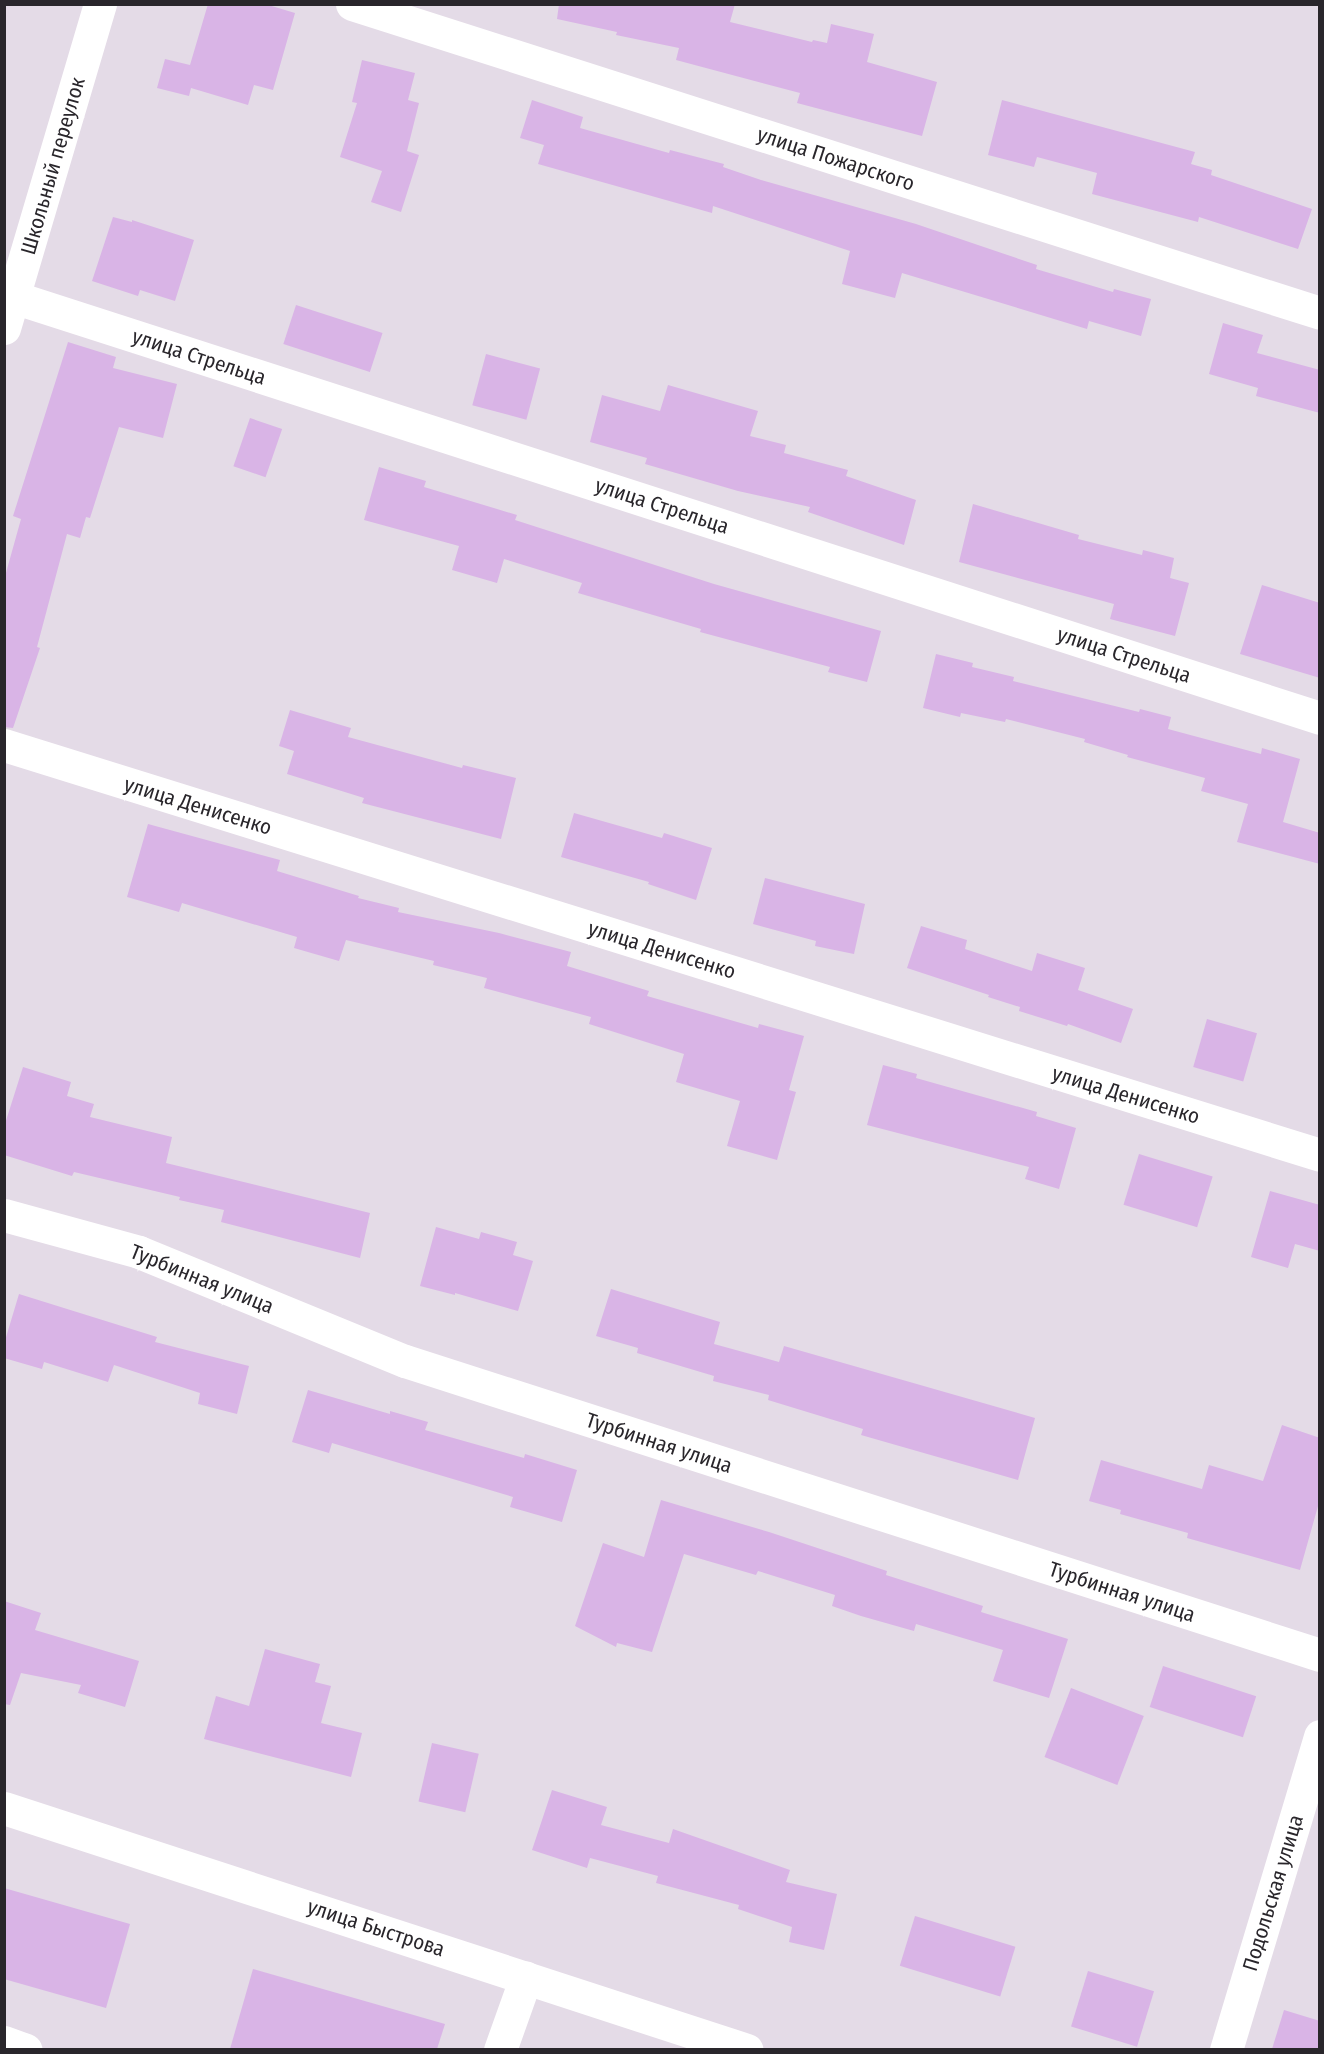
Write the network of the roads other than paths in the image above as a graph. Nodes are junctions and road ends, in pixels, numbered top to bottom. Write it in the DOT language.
graph roads {
  1 [pos="100,4"];
  2 [pos="352,4"];
  3 [pos="10,295"];
  4 [pos="1320,313"];
  5 [pos="4,328"];
  6 [pos="1320,718"];
  7 [pos="4,745"];
  8 [pos="1320,1155"];
  9 [pos="4,1215"];
  10 [pos="1320,1655"];
  11 [pos="1320,1736"];
  12 [pos="4,1808"];
  13 [pos="526,1977"];
  14 [pos="4,2042"];
  15 [pos="26,2049"];
  16 [pos="500,2049"];
  17 [pos="747,2049"];
  18 [pos="1226,2049"];
  1 -- 3 [label="street, Школьный переулок"];
  2 -- 4 [label="street, улица Пожарского"];
  3 -- 5 [label="street, Школьный переулок"];
  3 -- 6 [label="street, улица Стрельца"];
  7 -- 8 [label="street, улица Денисенко"];
  9 -- 10 [label="street, Турбинная улица"];
  11 -- 18 [label="street, Подольская улица"];
  12 -- 13 [label="street, улица Быстрова"];
  13 -- 16 [label="street"];
  13 -- 17 [label="street, улица Быстрова"];
  14 -- 15 [label="street"];
}
